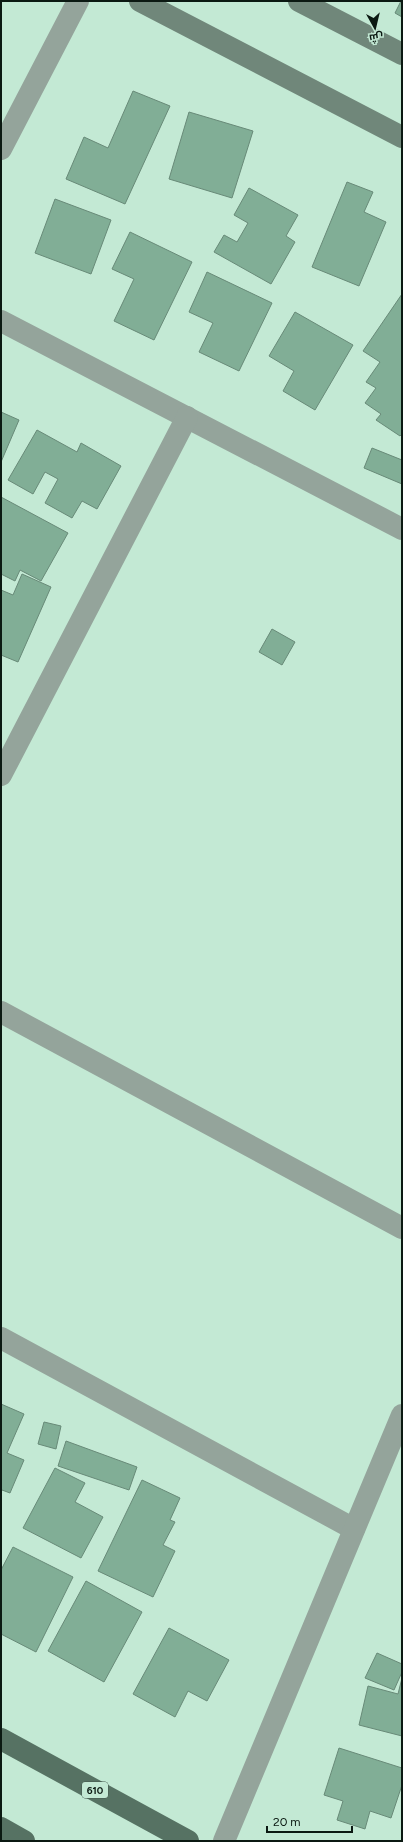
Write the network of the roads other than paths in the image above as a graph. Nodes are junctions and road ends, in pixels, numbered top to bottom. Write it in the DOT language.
graph roads {
  1 [pos="78,1"];
  2 [pos="140,1"];
  3 [pos="300,1"];
  4 [pos="402,54"];
  5 [pos="402,137"];
  6 [pos="1,149"];
  7 [pos="1,321"];
  8 [pos="187,417"];
  9 [pos="402,529"];
  10 [pos="1,775"];
  11 [pos="1,1012"];
  12 [pos="402,1228"];
  13 [pos="1,1338"];
  14 [pos="402,1415"];
  15 [pos="354,1528"];
  16 [pos="1,1739"];
  17 [pos="1,1828"];
  18 [pos="24,1841"];
  19 [pos="188,1841"];
  20 [pos="224,1841"];
  1 -- 6 [label="street"];
  2 -- 5 [label="street"];
  3 -- 4 [label="street"];
  7 -- 8 [label="street"];
  8 -- 9 [label="street"];
  8 -- 10 [label="street"];
  11 -- 12 [label="street"];
  13 -- 15 [label="street"];
  14 -- 15 [label="street"];
  15 -- 20 [label="street"];
  16 -- 19 [label="main road, 610"];
  17 -- 18 [label="main road"];
}
